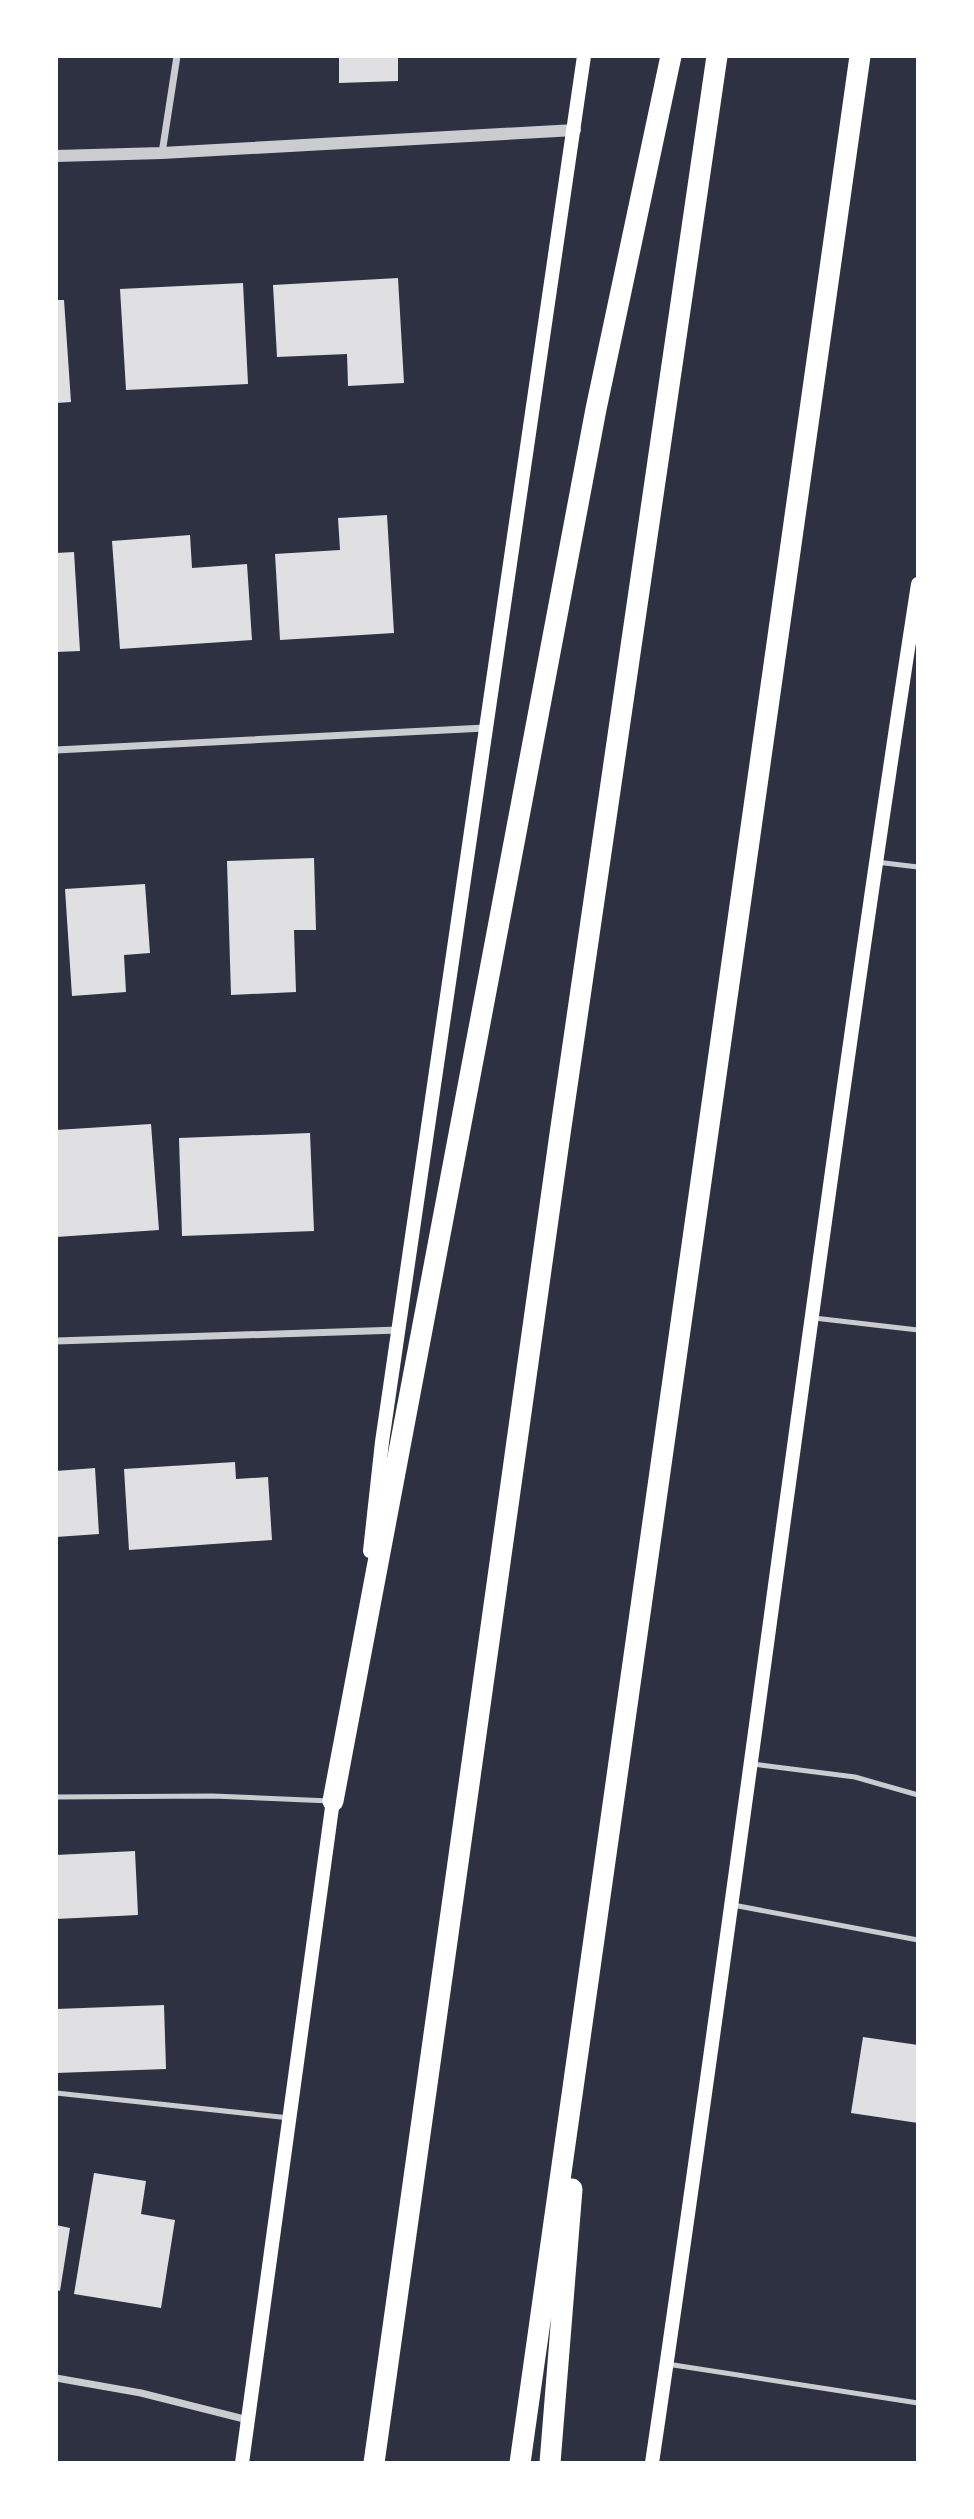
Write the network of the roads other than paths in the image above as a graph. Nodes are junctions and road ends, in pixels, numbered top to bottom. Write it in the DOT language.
graph roads {
  1 [pos="177,56"];
  2 [pos="584,56"];
  3 [pos="671,56"];
  4 [pos="718,56"];
  5 [pos="860,56"];
  6 [pos="575,130"];
  7 [pos="162,153"];
  8 [pos="56,156"];
  9 [pos="918,584"];
  10 [pos="485,728"];
  11 [pos="56,750"];
  12 [pos="876,862"];
  13 [pos="918,867"];
  14 [pos="814,1318"];
  15 [pos="399,1330"];
  16 [pos="918,1330"];
  17 [pos="56,1341"];
  18 [pos="752,1764"];
  19 [pos="918,1795"];
  20 [pos="56,1797"];
  21 [pos="333,1801"];
  22 [pos="733,1905"];
  23 [pos="918,1940"];
  24 [pos="588,1985"];
  25 [pos="56,2093"];
  26 [pos="290,2118"];
  27 [pos="667,2364"];
  28 [pos="56,2378"];
  29 [pos="918,2403"];
  30 [pos="248,2420"];
  31 [pos="242,2463"];
  32 [pos="374,2463"];
  33 [pos="520,2463"];
  34 [pos="550,2463"];
  35 [pos="652,2463"];
  1 -- 7 [label="street"];
  2 -- 6 [label="main road"];
  3 -- 21 [label="highway"];
  4 -- 32 [label="highway"];
  5 -- 24 [label="highway"];
  6 -- 7 [label="street"];
  6 -- 10 [label="main road"];
  7 -- 8 [label="street"];
  9 -- 12 [label="main road"];
  10 -- 11 [label="street"];
  10 -- 15 [label="main road"];
  12 -- 13 [label="lane"];
  12 -- 14 [label="main road"];
  14 -- 16 [label="lane"];
  14 -- 18 [label="main road"];
  15 -- 17 [label="street"];
  15 -- 21 [label="main road"];
  18 -- 19 [label="lane"];
  18 -- 22 [label="main road"];
  20 -- 21 [label="lane"];
  21 -- 26 [label="main road"];
  22 -- 23 [label="lane"];
  22 -- 27 [label="main road"];
  24 -- 33 [label="highway"];
  24 -- 34 [label="highway"];
  25 -- 26 [label="lane"];
  26 -- 30 [label="main road"];
  27 -- 29 [label="lane"];
  27 -- 35 [label="main road"];
  28 -- 30 [label="street"];
  30 -- 31 [label="main road"];
}
